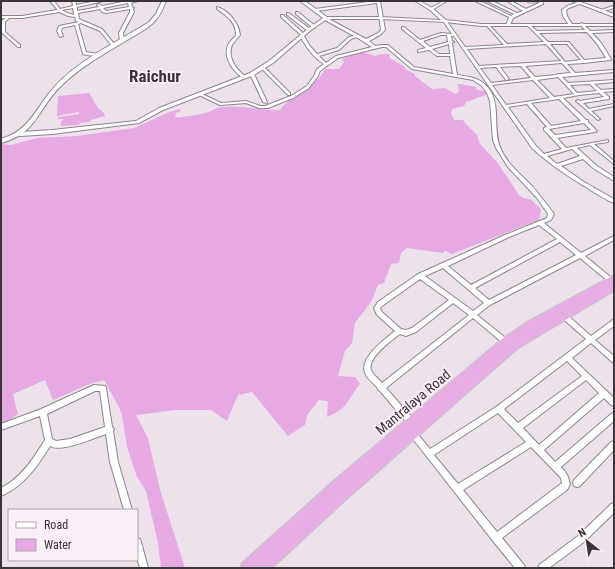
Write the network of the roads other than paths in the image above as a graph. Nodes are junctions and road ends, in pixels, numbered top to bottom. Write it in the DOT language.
graph roads {
  1 [pos="52,1"];
  2 [pos="74,1"];
  3 [pos="136,1"];
  4 [pos="164,1"];
  5 [pos="302,1"];
  6 [pos="417,1"];
  7 [pos="445,1"];
  8 [pos="477,1"];
  9 [pos="489,1"];
  10 [pos="509,1"];
  11 [pos="528,1"];
  12 [pos="536,1"];
  13 [pos="541,1"];
  14 [pos="574,1"];
  15 [pos="100,2"];
  16 [pos="129,2"];
  17 [pos="362,2"];
  18 [pos="377,2"];
  19 [pos="580,3"];
  20 [pos="76,7"];
  21 [pos="614,7"];
  22 [pos="100,8"];
  23 [pos="132,8"];
  24 [pos="218,8"];
  25 [pos="431,9"];
  26 [pos="316,10"];
  27 [pos="59,11"];
  28 [pos="526,11"];
  29 [pos="600,11"];
  30 [pos="297,12"];
  31 [pos="77,14"];
  32 [pos="288,14"];
  33 [pos="516,14"];
  34 [pos="1,16"];
  35 [pos="282,16"];
  36 [pos="614,16"];
  37 [pos="8,17"];
  38 [pos="511,17"];
  39 [pos="326,18"];
  40 [pos="380,18"];
  41 [pos="445,21"];
  42 [pos="79,23"];
  43 [pos="570,24"];
  44 [pos="582,24"];
  45 [pos="614,24"];
  46 [pos="488,25"];
  47 [pos="508,25"];
  48 [pos="529,25"];
  49 [pos="314,27"];
  50 [pos="403,28"];
  51 [pos="309,30"];
  52 [pos="589,31"];
  53 [pos="614,31"];
  54 [pos="2,32"];
  55 [pos="537,32"];
  56 [pos="451,34"];
  57 [pos="61,36"];
  58 [pos="303,36"];
  59 [pos="356,36"];
  60 [pos="122,40"];
  61 [pos="366,41"];
  62 [pos="420,41"];
  63 [pos="459,41"];
  64 [pos="449,42"];
  65 [pos="547,43"];
  66 [pos="114,45"];
  67 [pos="18,46"];
  68 [pos="507,46"];
  69 [pos="375,48"];
  70 [pos="428,48"];
  71 [pos="465,48"];
  72 [pos="419,51"];
  73 [pos="97,55"];
  74 [pos="452,55"];
  75 [pos="316,56"];
  76 [pos="609,59"];
  77 [pos="614,59"];
  78 [pos="564,62"];
  79 [pos="584,62"];
  80 [pos="324,63"];
  81 [pos="522,65"];
  82 [pos="497,66"];
  83 [pos="476,67"];
  84 [pos="263,68"];
  85 [pos="614,71"];
  86 [pos="605,72"];
  87 [pos="252,74"];
  88 [pos="574,74"];
  89 [pos="455,75"];
  90 [pos="558,75"];
  91 [pos="244,77"];
  92 [pos="533,78"];
  93 [pos="507,79"];
  94 [pos="614,82"];
  95 [pos="591,83"];
  96 [pos="489,84"];
  97 [pos="568,84"];
  98 [pos="614,90"];
  99 [pos="600,91"];
  100 [pos="200,94"];
  101 [pos="289,94"];
  102 [pos="575,95"];
  103 [pos="560,98"];
  104 [pos="607,98"];
  105 [pos="553,100"];
  106 [pos="265,102"];
  107 [pos="579,102"];
  108 [pos="528,103"];
  109 [pos="614,105"];
  110 [pos="505,106"];
  111 [pos="589,110"];
  112 [pos="598,119"];
  113 [pos="586,121"];
  114 [pos="550,127"];
  115 [pos="20,134"];
  116 [pos="553,137"];
  117 [pos="1,141"];
  118 [pos="606,141"];
  119 [pos="591,144"];
  120 [pos="573,148"];
  121 [pos="565,150"];
  122 [pos="543,156"];
  123 [pos="583,157"];
  124 [pos="614,163"];
  125 [pos="557,166"];
  126 [pos="614,178"];
  127 [pos="614,201"];
  128 [pos="540,223"];
  129 [pos="614,238"];
  130 [pos="560,240"];
  131 [pos="580,255"];
  132 [pos="443,265"];
  133 [pos="420,276"];
  134 [pos="613,282"];
  135 [pos="470,288"];
  136 [pos="453,300"];
  137 [pos="488,303"];
  138 [pos="472,314"];
  139 [pos="564,316"];
  140 [pos="614,322"];
  141 [pos="399,331"];
  142 [pos="589,340"];
  143 [pos="506,342"];
  144 [pos="568,358"];
  145 [pos="614,359"];
  146 [pos="586,376"];
  147 [pos="380,388"];
  148 [pos="604,393"];
  149 [pos="614,403"];
  150 [pos="499,409"];
  151 [pos="43,412"];
  152 [pos="614,416"];
  153 [pos="1,426"];
  154 [pos="412,428"];
  155 [pos="517,428"];
  156 [pos="110,429"];
  157 [pos="49,441"];
  158 [pos="531,444"];
  159 [pos="614,445"];
  160 [pos="538,450"];
  161 [pos="430,453"];
  162 [pos="555,467"];
  163 [pos="577,483"];
  164 [pos="458,489"];
  165 [pos="1,492"];
  166 [pos="614,508"];
  167 [pos="128,509"];
  168 [pos="496,538"];
  169 [pos="138,546"];
  170 [pos="144,568"];
  171 [pos="247,568"];
  172 [pos="261,568"];
  173 [pos="521,568"];
  174 [pos="542,568"];
  1 -- 27 [label="street"];
  2 -- 20 [label="street"];
  3 -- 16 [label="street"];
  4 -- 60 [label="main road"];
  5 -- 26 [label="street"];
  6 -- 25 [label="street"];
  7 -- 25 [label="street"];
  8 -- 38 [label="street"];
  9 -- 33 [label="street"];
  10 -- 28 [label="street"];
  11 -- 12 [label="street"];
  13 -- 28 [label="street"];
  14 -- 19 [label="main road"];
  15 -- 20 [label="street"];
  15 -- 22 [label="street"];
  16 -- 22 [label="street"];
  16 -- 23 [label="street"];
  17 -- 18 [label="street"];
  17 -- 26 [label="street"];
  18 -- 40 [label="street"];
  19 -- 29 [label="main road"];
  19 -- 43 [label="street"];
  20 -- 27 [label="street"];
  20 -- 31 [label="street"];
  21 -- 29 [label="street"];
  22 -- 23 [label="street"];
  22 -- 31 [label="street"];
  23 -- 60 [label="street"];
  24 -- 91 [label="street"];
  25 -- 41 [label="street"];
  26 -- 39 [label="street"];
  27 -- 31 [label="street"];
  27 -- 37 [label="street"];
  28 -- 33 [label="street"];
  29 -- 36 [label="main road"];
  30 -- 49 [label="street"];
  31 -- 42 [label="street"];
  32 -- 51 [label="street"];
  33 -- 38 [label="street"];
  34 -- 37 [label="street"];
  35 -- 58 [label="street"];
  37 -- 54 [label="street"];
  38 -- 47 [label="street"];
  39 -- 40 [label="street"];
  39 -- 49 [label="street"];
  39 -- 59 [label="street"];
  40 -- 41 [label="street"];
  40 -- 61 [label="street"];
  41 -- 46 [label="street"];
  41 -- 56 [label="street"];
  42 -- 57 [label="street"];
  42 -- 66 [label="street"];
  42 -- 73 [label="street"];
  43 -- 44 [label="street"];
  43 -- 48 [label="street"];
  44 -- 45 [label="street"];
  44 -- 52 [label="street"];
  46 -- 47 [label="street"];
  46 -- 68 [label="street"];
  47 -- 48 [label="street"];
  48 -- 55 [label="street"];
  49 -- 51 [label="street"];
  50 -- 62 [label="street"];
  51 -- 58 [label="street"];
  52 -- 53 [label="street"];
  52 -- 55 [label="street"];
  52 -- 76 [label="street"];
  54 -- 67 [label="street"];
  55 -- 65 [label="street"];
  56 -- 62 [label="street"];
  56 -- 63 [label="street"];
  56 -- 64 [label="street"];
  58 -- 75 [label="street"];
  58 -- 84 [label="street"];
  59 -- 61 [label="street"];
  59 -- 75 [label="street"];
  60 -- 66 [label="main road"];
  61 -- 69 [label="street"];
  62 -- 70 [label="street"];
  63 -- 64 [label="street"];
  63 -- 71 [label="street"];
  64 -- 70 [label="street"];
  64 -- 74 [label="street"];
  65 -- 68 [label="street"];
  65 -- 78 [label="street"];
  65 -- 79 [label="street"];
  66 -- 73 [label="main road"];
  68 -- 71 [label="street"];
  69 -- 89 [label="street"];
  69 -- 100 [label="street"];
  70 -- 72 [label="street"];
  70 -- 74 [label="street"];
  71 -- 83 [label="street"];
  73 -- 115 [label="main road"];
  74 -- 89 [label="street"];
  75 -- 80 [label="street"];
  76 -- 77 [label="street"];
  76 -- 79 [label="street"];
  78 -- 79 [label="street"];
  78 -- 81 [label="street"];
  78 -- 88 [label="street"];
  81 -- 82 [label="street"];
  81 -- 92 [label="street"];
  82 -- 83 [label="street"];
  82 -- 93 [label="street"];
  83 -- 96 [label="street"];
  84 -- 87 [label="street"];
  84 -- 101 [label="street"];
  85 -- 86 [label="street"];
  86 -- 88 [label="street"];
  86 -- 94 [label="street"];
  87 -- 91 [label="street"];
  87 -- 106 [label="street"];
  88 -- 90 [label="street"];
  89 -- 128 [label="street"];
  90 -- 92 [label="street"];
  90 -- 97 [label="street"];
  91 -- 100 [label="street"];
  92 -- 96 [label="street"];
  92 -- 105 [label="street"];
  94 -- 95 [label="street"];
  95 -- 97 [label="street"];
  95 -- 99 [label="street"];
  96 -- 110 [label="street"];
  97 -- 102 [label="street"];
  98 -- 99 [label="street"];
  99 -- 102 [label="street"];
  99 -- 104 [label="street"];
  100 -- 115 [label="street"];
  102 -- 103 [label="street"];
  102 -- 107 [label="street"];
  103 -- 105 [label="street"];
  103 -- 113 [label="street"];
  104 -- 107 [label="street"];
  104 -- 109 [label="street"];
  105 -- 108 [label="street"];
  107 -- 111 [label="street"];
  108 -- 110 [label="street"];
  108 -- 114 [label="street"];
  109 -- 111 [label="street"];
  110 -- 122 [label="street"];
  111 -- 112 [label="street"];
  113 -- 114 [label="street"];
  113 -- 116 [label="street"];
  114 -- 116 [label="street"];
  115 -- 117 [label="main road"];
  116 -- 121 [label="street"];
  118 -- 119 [label="street"];
  119 -- 120 [label="street"];
  119 -- 124 [label="street"];
  120 -- 121 [label="street"];
  120 -- 123 [label="street"];
  121 -- 122 [label="street"];
  122 -- 125 [label="street"];
  123 -- 125 [label="street"];
  123 -- 126 [label="street"];
  125 -- 127 [label="street"];
  128 -- 130 [label="street"];
  128 -- 132 [label="street"];
  129 -- 131 [label="street"];
  130 -- 131 [label="street"];
  130 -- 135 [label="street"];
  131 -- 134 [label="street"];
  131 -- 137 [label="street"];
  132 -- 133 [label="street"];
  132 -- 135 [label="street"];
  133 -- 136 [label="street"];
  133 -- 141 [label="street"];
  134 -- 139 [label="highway, Mantralaya Road"];
  134 -- 143 [label="highway, Mantralaya Road"];
  135 -- 137 [label="street"];
  136 -- 138 [label="street"];
  136 -- 141 [label="street"];
  137 -- 138 [label="street"];
  138 -- 143 [label="street"];
  138 -- 147 [label="street"];
  139 -- 142 [label="street"];
  139 -- 154 [label="highway, Mantralaya Road"];
  140 -- 142 [label="street"];
  141 -- 147 [label="street"];
  142 -- 144 [label="street"];
  142 -- 145 [label="street"];
  143 -- 154 [label="highway, Mantralaya Road"];
  144 -- 146 [label="street"];
  144 -- 150 [label="street"];
  146 -- 148 [label="street"];
  146 -- 155 [label="street"];
  147 -- 154 [label="street"];
  148 -- 149 [label="street"];
  148 -- 160 [label="street"];
  150 -- 155 [label="street"];
  150 -- 161 [label="street"];
  151 -- 153 [label="street"];
  151 -- 156 [label="street"];
  151 -- 157 [label="street"];
  152 -- 162 [label="street"];
  154 -- 161 [label="street"];
  154 -- 171 [label="highway, Mantralaya Road"];
  154 -- 172 [label="highway, Mantralaya Road"];
  155 -- 158 [label="street"];
  156 -- 157 [label="street"];
  156 -- 167 [label="street"];
  157 -- 165 [label="street"];
  158 -- 160 [label="street"];
  158 -- 164 [label="street"];
  159 -- 163 [label="street"];
  160 -- 162 [label="street"];
  161 -- 164 [label="street"];
  162 -- 168 [label="street"];
  164 -- 168 [label="street"];
  166 -- 174 [label="street"];
  168 -- 173 [label="street"];
  169 -- 170 [label="street"];
}
